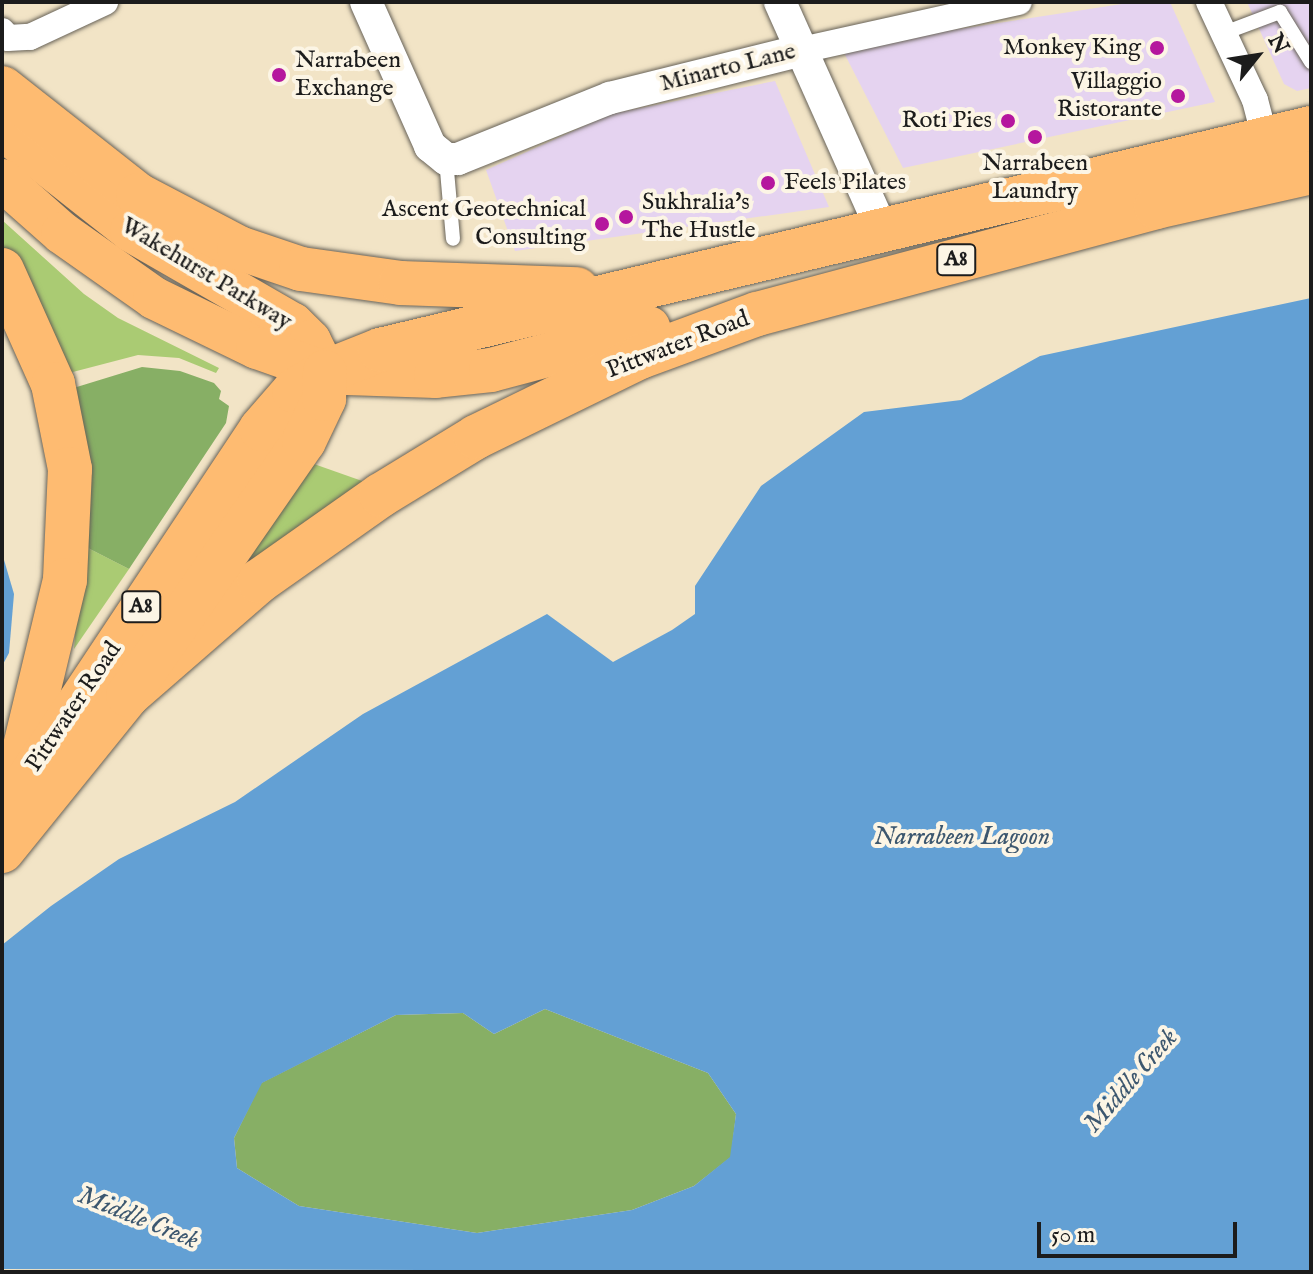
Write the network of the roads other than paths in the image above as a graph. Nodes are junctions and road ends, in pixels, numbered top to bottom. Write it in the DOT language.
graph roads {
  1 [pos="105,2"];
  2 [pos="366,2"];
  3 [pos="780,2"];
  4 [pos="1019,2"];
  5 [pos="1209,2"];
  6 [pos="2,31"];
  7 [pos="1224,33"];
  8 [pos="802,50"];
  9 [pos="1311,62"];
  10 [pos="2,88"];
  11 [pos="1311,128"];
  12 [pos="2,129"];
  13 [pos="1265,137"];
  14 [pos="446,159"];
  15 [pos="1293,176"];
  16 [pos="2,180"];
  17 [pos="883,232"];
  18 [pos="453,239"];
  19 [pos="2,270"];
  20 [pos="629,292"];
  21 [pos="757,314"];
  22 [pos="325,372"];
  23 [pos="128,695"];
  24 [pos="8,808"];
  25 [pos="2,851"];
  1 -- 6 [label="street"];
  2 -- 14 [label="street"];
  3 -- 8 [label="street"];
  4 -- 8 [label="street, Minarto Lane"];
  5 -- 7 [label="street"];
  7 -- 9 [label="lane"];
  7 -- 13 [label="street"];
  8 -- 14 [label="street, Minarto Lane"];
  8 -- 17 [label="street"];
  10 -- 20 [label="highway"];
  11 -- 13 [label="highway, Pittwater Road / A8"];
  12 -- 22 [label="main road, Wakehurst Parkway"];
  13 -- 15 [label="street"];
  13 -- 17 [label="highway, Pittwater Road / A8"];
  14 -- 18 [label="lane"];
  15 -- 21 [label="highway, Pittwater Road / A8"];
  16 -- 22 [label="main road, Wakehurst Parkway"];
  17 -- 20 [label="highway, Pittwater Road / A8"];
  19 -- 24 [label="highway"];
  20 -- 22 [label="highway, Pittwater Road / A8"];
  21 -- 22 [label="highway"];
  21 -- 23 [label="highway, Pittwater Road / A8"];
  22 -- 23 [label="highway, Pittwater Road / A8"];
  22 -- 24 [label="highway, Pittwater Road / A8"];
  23 -- 25 [label="highway, Pittwater Road / A8"];
}
